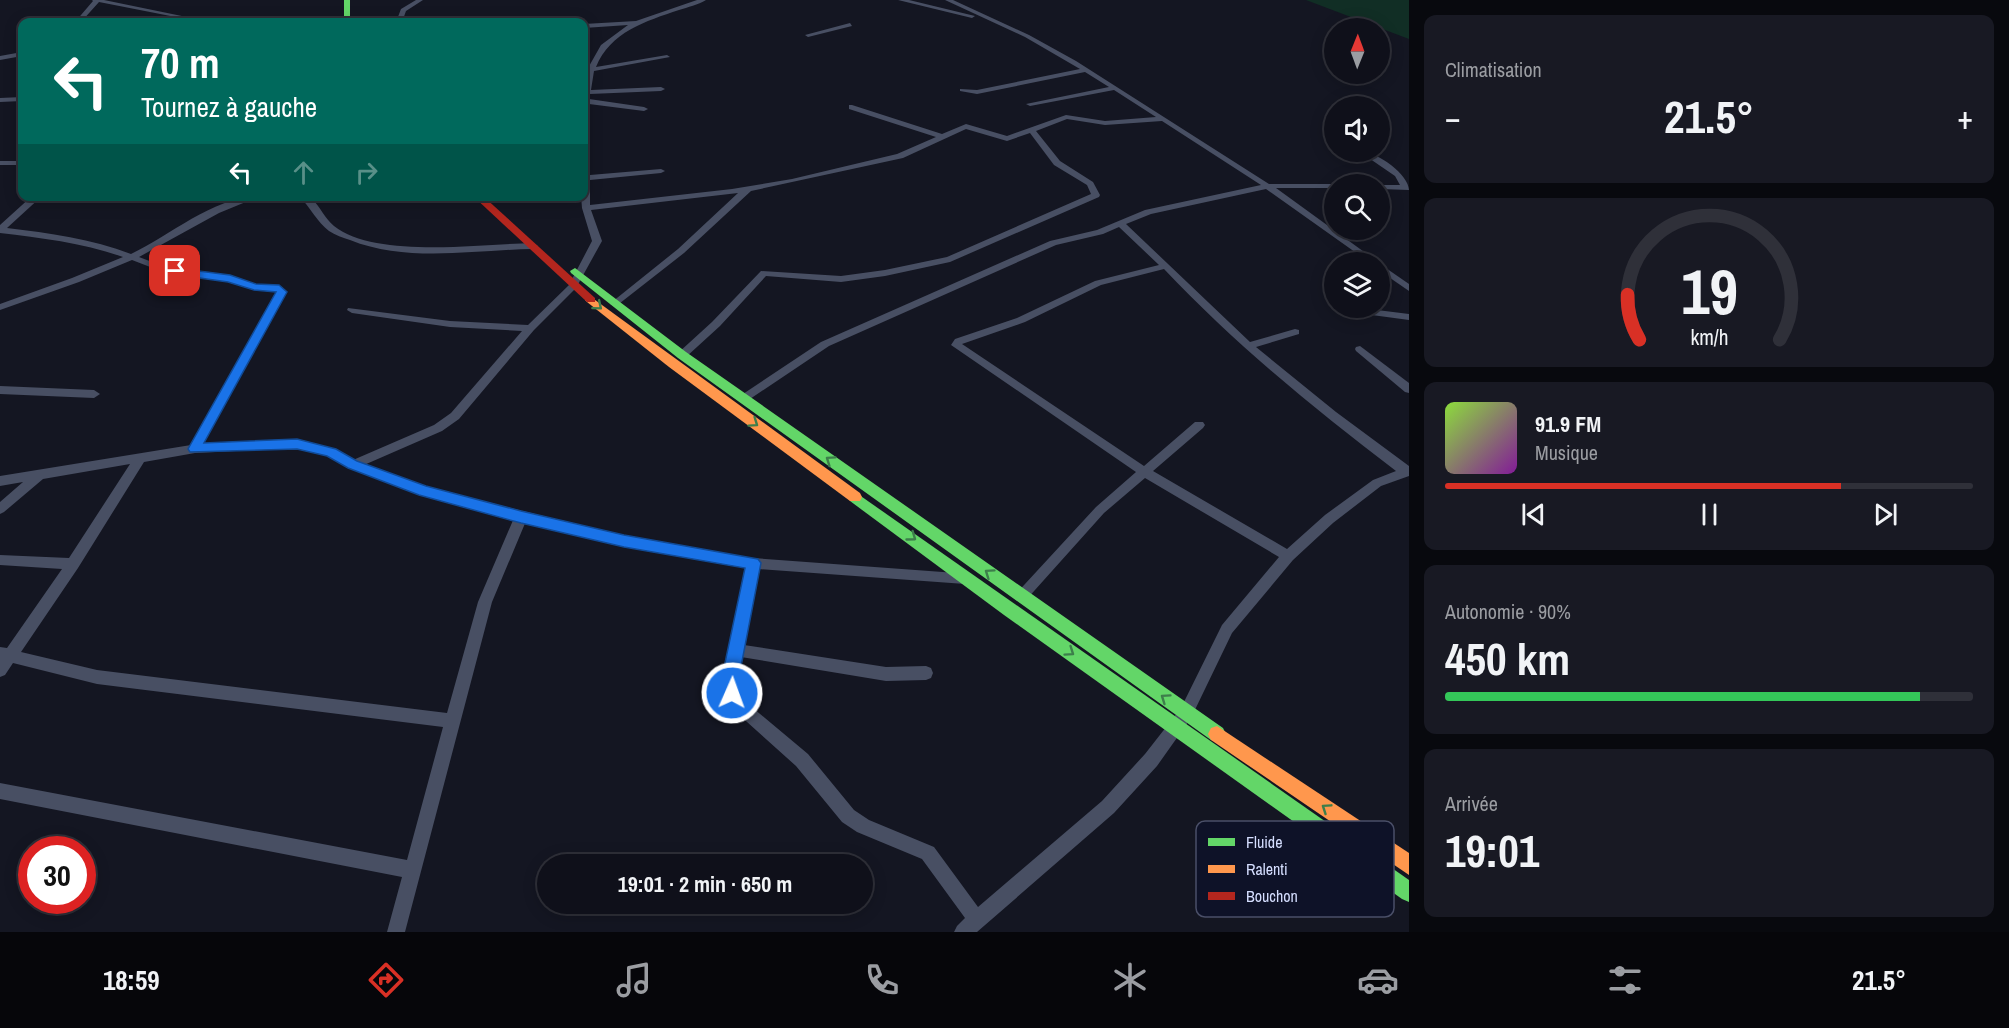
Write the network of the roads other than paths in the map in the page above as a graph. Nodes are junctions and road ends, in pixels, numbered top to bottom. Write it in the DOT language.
graph roads {
  1 [pos="96,0"];
  2 [pos="336,0"];
  3 [pos="347,0"];
  4 [pos="420,0"];
  5 [pos="703,0"];
  6 [pos="901,0"];
  7 [pos="948,0"];
  8 [pos="163,13"];
  9 [pos="81,18"];
  10 [pos="155,18"];
  11 [pos="186,18"];
  12 [pos="336,18"];
  13 [pos="347,18"];
  14 [pos="400,18"];
  15 [pos="996,21"];
  16 [pos="639,23"];
  17 [pos="850,25"];
  18 [pos="588,26"];
  19 [pos="808,35"];
  20 [pos="18,55"];
  21 [pos="667,57"];
  22 [pos="0,58"];
  23 [pos="593,68"];
  24 [pos="588,70"];
  25 [pos="1085,70"];
  26 [pos="588,88"];
  27 [pos="1115,88"];
  28 [pos="660,89"];
  29 [pos="962,90"];
  30 [pos="588,92"];
  31 [pos="18,99"];
  32 [pos="0,100"];
  33 [pos="588,101"];
  34 [pos="1030,104"];
  35 [pos="852,107"];
  36 [pos="644,109"];
  37 [pos="1163,119"];
  38 [pos="1032,130"];
  39 [pos="941,136"];
  40 [pos="1379,162"];
  41 [pos="0,163"];
  42 [pos="18,163"];
  43 [pos="661,171"];
  44 [pos="588,178"];
  45 [pos="1269,186"];
  46 [pos="1324,186"];
  47 [pos="1390,188"];
  48 [pos="1408,188"];
  49 [pos="748,189"];
  50 [pos="33,201"];
  51 [pos="232,201"];
  52 [pos="242,201"];
  53 [pos="310,201"];
  54 [pos="483,201"];
  55 [pos="499,201"];
  56 [pos="586,201"];
  57 [pos="228,206"];
  58 [pos="586,208"];
  59 [pos="1120,224"];
  60 [pos="0,230"];
  61 [pos="533,246"];
  62 [pos="1360,252"];
  63 [pos="129,258"];
  64 [pos="1166,266"];
  65 [pos="1390,274"];
  66 [pos="575,280"];
  67 [pos="1407,285"];
  68 [pos="615,304"];
  69 [pos="0,307"];
  70 [pos="352,310"];
  71 [pos="1390,314"];
  72 [pos="1409,317"];
  73 [pos="530,328"];
  74 [pos="1295,332"];
  75 [pos="1249,346"];
  76 [pos="1360,348"];
  77 [pos="682,355"];
  78 [pos="0,390"];
  79 [pos="1409,390"];
  80 [pos="94,394"];
  81 [pos="743,398"];
  82 [pos="1199,425"];
  83 [pos="195,449"];
  84 [pos="140,458"];
  85 [pos="352,465"];
  86 [pos="1407,471"];
  87 [pos="1144,472"];
  88 [pos="41,474"];
  89 [pos="0,481"];
  90 [pos="0,509"];
  91 [pos="521,517"];
  92 [pos="1288,556"];
  93 [pos="0,561"];
  94 [pos="753,563"];
  95 [pos="72,564"];
  96 [pos="967,578"];
  97 [pos="1021,596"];
  98 [pos="736,650"];
  99 [pos="5,654"];
  100 [pos="0,670"];
  101 [pos="926,673"];
  102 [pos="1186,713"];
  103 [pos="452,721"];
  104 [pos="1175,727"];
  105 [pos="0,792"];
  106 [pos="1308,821"];
  107 [pos="1344,821"];
  108 [pos="1394,855"];
  109 [pos="1409,865"];
  110 [pos="411,870"];
  111 [pos="1394,881"];
  112 [pos="1409,892"];
  113 [pos="977,920"];
  114 [pos="396,932"];
  115 [pos="963,932"];
  1 -- 8 [label="street"];
  1 -- 9 [label="street"];
  2 -- 12 [label="street"];
  3 -- 13 [label="street"];
  4 -- 14 [label="street"];
  5 -- 16 [label="street"];
  6 -- 15 [label="street"];
  7 -- 15 [label="street"];
  8 -- 10 [label="street"];
  8 -- 11 [label="street"];
  15 -- 25 [label="street"];
  16 -- 18 [label="street"];
  16 -- 23 [label="street"];
  17 -- 19 [label="street"];
  20 -- 22 [label="street"];
  21 -- 23 [label="street"];
  23 -- 24 [label="street"];
  23 -- 26 [label="street"];
  25 -- 27 [label="street"];
  25 -- 29 [label="street"];
  27 -- 34 [label="street"];
  27 -- 37 [label="street"];
  28 -- 30 [label="street"];
  31 -- 32 [label="street"];
  33 -- 36 [label="street"];
  35 -- 39 [label="street"];
  37 -- 38 [label="street"];
  37 -- 45 [label="street"];
  38 -- 39 [label="street"];
  38 -- 77 [label="street"];
  39 -- 49 [label="street"];
  40 -- 48 [label="street"];
  41 -- 42 [label="street"];
  43 -- 44 [label="street"];
  45 -- 46 [label="street"];
  45 -- 59 [label="street"];
  45 -- 62 [label="street"];
  47 -- 48 [label="street"];
  49 -- 58 [label="street"];
  49 -- 68 [label="street"];
  50 -- 60 [label="street"];
  51 -- 57 [label="street"];
  52 -- 57 [label="street"];
  53 -- 61 [label="street"];
  54 -- 61 [label="street"];
  55 -- 66 [label="street"];
  56 -- 58 [label="street"];
  57 -- 63 [label="street"];
  58 -- 66 [label="street"];
  59 -- 64 [label="street"];
  59 -- 81 [label="street"];
  60 -- 63 [label="street"];
  61 -- 66 [label="street"];
  63 -- 69 [label="street"];
  63 -- 83 [label="street"];
  64 -- 75 [label="street"];
  64 -- 87 [label="street"];
  65 -- 67 [label="street"];
  66 -- 68 [label="street"];
  66 -- 73 [label="street"];
  66 -- 96 [label="street, one-way"];
  68 -- 77 [label="street"];
  70 -- 73 [label="street"];
  71 -- 72 [label="street"];
  73 -- 85 [label="street"];
  74 -- 75 [label="street"];
  75 -- 86 [label="street"];
  76 -- 79 [label="street"];
  77 -- 81 [label="street"];
  78 -- 80 [label="street"];
  97 -- 81 [label="street, one-way"];
  82 -- 87 [label="street"];
  83 -- 84 [label="street"];
  83 -- 85 [label="street"];
  84 -- 88 [label="street"];
  84 -- 95 [label="street"];
  85 -- 91 [label="street"];
  86 -- 92 [label="street"];
  87 -- 92 [label="street"];
  87 -- 97 [label="street"];
  88 -- 89 [label="street"];
  88 -- 90 [label="street"];
  91 -- 94 [label="street"];
  91 -- 103 [label="street"];
  92 -- 102 [label="street"];
  93 -- 95 [label="street"];
  94 -- 96 [label="street"];
  94 -- 98 [label="street"];
  95 -- 99 [label="street"];
  96 -- 104 [label="street, one-way"];
  102 -- 97 [label="street, one-way"];
  98 -- 101 [label="street"];
  98 -- 113 [label="street"];
  99 -- 100 [label="street"];
  99 -- 103 [label="street"];
  102 -- 104 [label="street"];
  107 -- 102 [label="street, one-way"];
  103 -- 110 [label="street"];
  104 -- 106 [label="street"];
  104 -- 113 [label="street"];
  105 -- 110 [label="street"];
  109 -- 108 [label="street, one-way"];
  110 -- 114 [label="street"];
  111 -- 112 [label="street"];
  113 -- 115 [label="street"];
}
